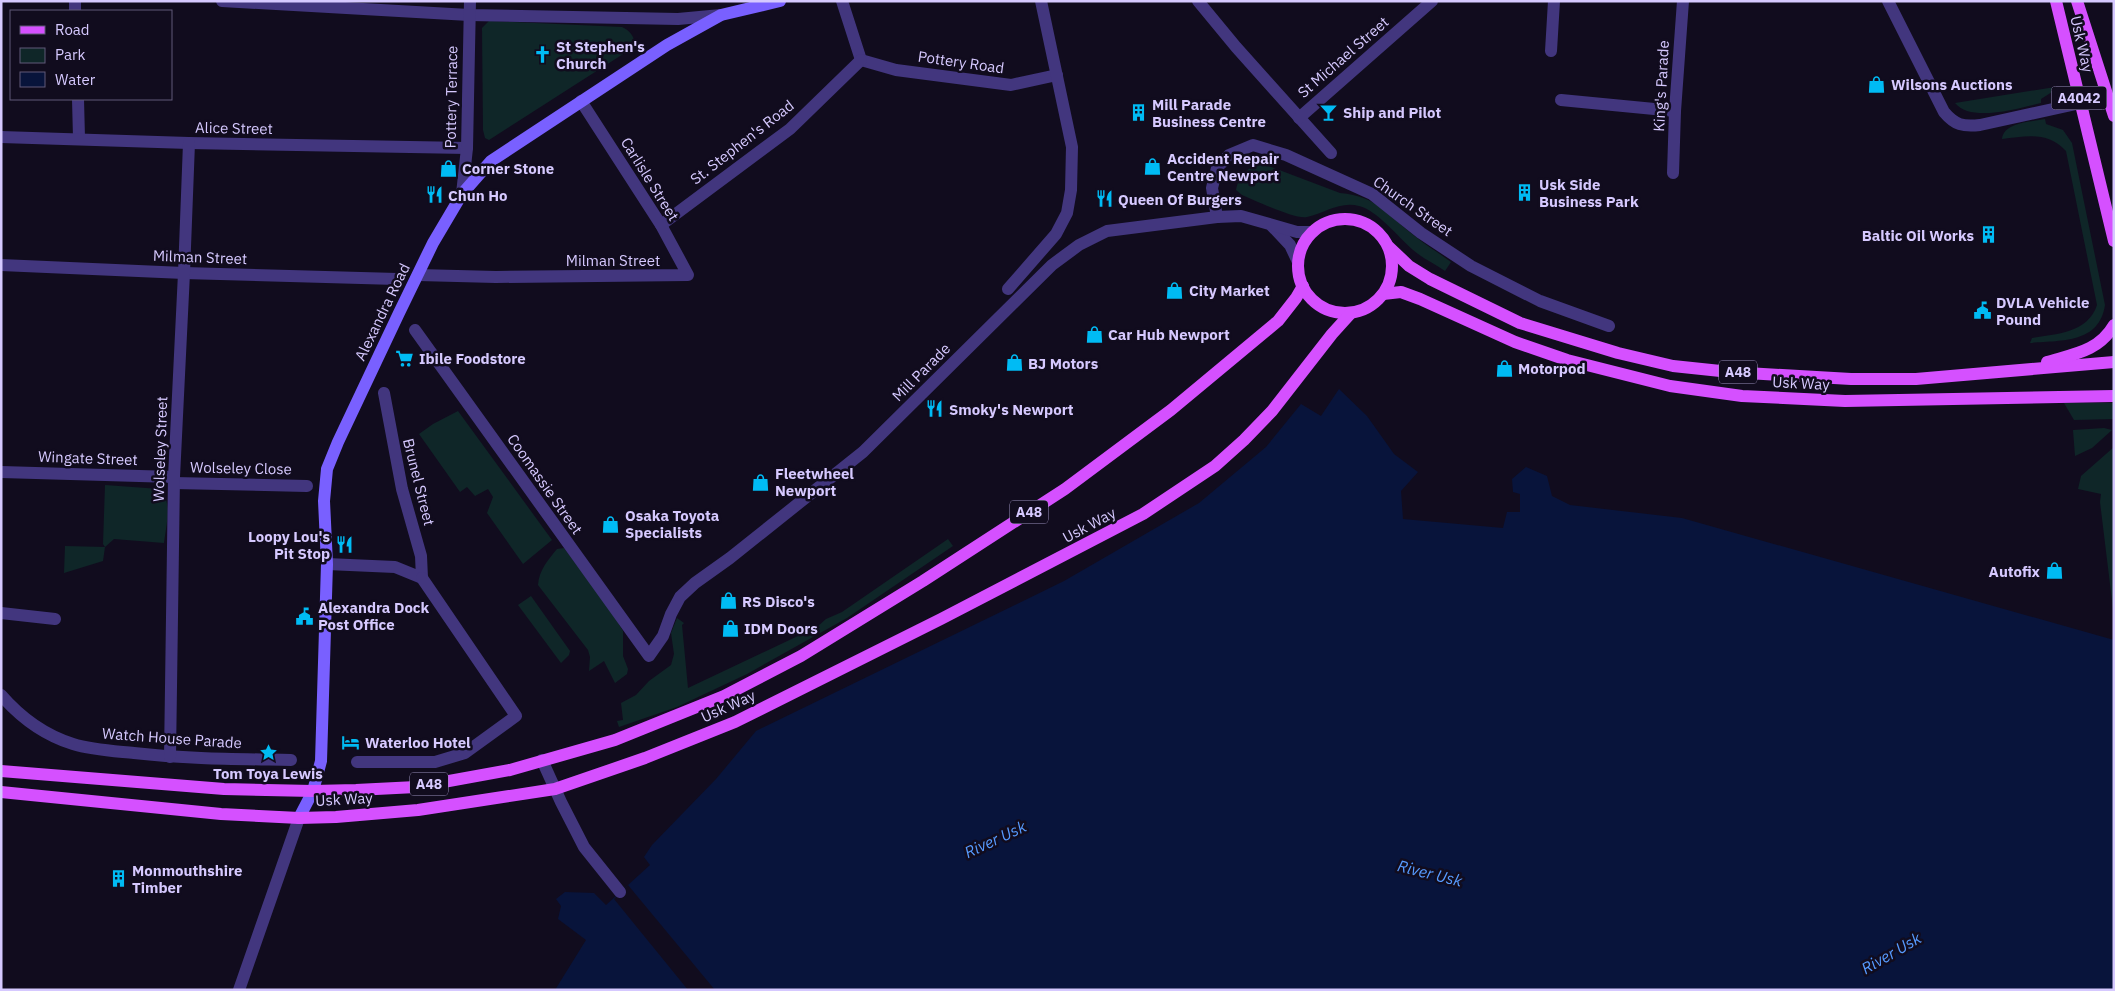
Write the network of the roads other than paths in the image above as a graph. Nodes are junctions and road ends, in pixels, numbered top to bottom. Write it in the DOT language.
graph roads {
  1 [pos="222,1"];
  2 [pos="470,1"];
  3 [pos="780,1"];
  4 [pos="842,1"];
  5 [pos="1041,1"];
  6 [pos="1198,1"];
  7 [pos="1432,1"];
  8 [pos="1554,1"];
  9 [pos="1683,1"];
  10 [pos="1888,1"];
  11 [pos="2056,1"];
  12 [pos="2076,1"];
  13 [pos="469,15"];
  14 [pos="721,15"];
  15 [pos="1551,51"];
  16 [pos="860,60"];
  17 [pos="1057,75"];
  18 [pos="2108,97"];
  19 [pos="78,100"];
  20 [pos="1560,100"];
  21 [pos="581,101"];
  22 [pos="2080,103"];
  23 [pos="1675,110"];
  24 [pos="2114,116"];
  25 [pos="1299,118"];
  26 [pos="1,137"];
  27 [pos="79,138"];
  28 [pos="189,143"];
  29 [pos="467,148"];
  30 [pos="1331,153"];
  31 [pos="1673,174"];
  32 [pos="2108,193"];
  33 [pos="462,194"];
  34 [pos="1217,217"];
  35 [pos="1271,224"];
  36 [pos="660,225"];
  37 [pos="1313,232"];
  38 [pos="2114,240"];
  39 [pos="1388,247"];
  40 [pos="1298,262"];
  41 [pos="1,265"];
  42 [pos="184,273"];
  43 [pos="418,275"];
  44 [pos="688,276"];
  45 [pos="398,279"];
  46 [pos="1303,286"];
  47 [pos="1008,289"];
  48 [pos="1383,294"];
  49 [pos="1351,313"];
  50 [pos="2114,325"];
  51 [pos="1609,326"];
  52 [pos="415,330"];
  53 [pos="2114,362"];
  54 [pos="2018,369"];
  55 [pos="384,393"];
  56 [pos="2114,396"];
  57 [pos="1,472"];
  58 [pos="174,480"];
  59 [pos="307,486"];
  60 [pos="327,564"];
  61 [pos="422,578"];
  62 [pos="1,613"];
  63 [pos="55,620"];
  64 [pos="649,656"];
  65 [pos="1,695"];
  66 [pos="170,757"];
  67 [pos="291,760"];
  68 [pos="542,760"];
  69 [pos="357,762"];
  70 [pos="1,771"];
  71 [pos="555,789"];
  72 [pos="313,791"];
  73 [pos="1,792"];
  74 [pos="299,818"];
  75 [pos="620,892"];
  76 [pos="244,984"];
  77 [pos="238,990"];
  1 -- 13 [label="street"];
  2 -- 13 [label="street, Pottery Terrace"];
  3 -- 14 [label="street, Alexandra Road"];
  4 -- 16 [label="street"];
  5 -- 17 [label="street"];
  6 -- 25 [label="street"];
  7 -- 25 [label="street, St Michael Street"];
  8 -- 15 [label="street"];
  9 -- 23 [label="street, King's Parade"];
  10 -- 22 [label="street"];
  11 -- 22 [label="main road, Usk Way / A4042"];
  12 -- 18 [label="main road, Usk Way / A4042"];
  13 -- 14 [label="street"];
  13 -- 29 [label="street, Pottery Terrace"];
  14 -- 21 [label="street, Alexandra Road"];
  16 -- 17 [label="street, Pottery Road"];
  16 -- 36 [label="street, St. Stephen's Road"];
  17 -- 47 [label="street"];
  18 -- 22 [label="street"];
  18 -- 24 [label="main road, Usk Way / A4042"];
  19 -- 27 [label="street"];
  20 -- 23 [label="street"];
  21 -- 33 [label="street, Alexandra Road"];
  21 -- 36 [label="street, Carlisle Street"];
  22 -- 32 [label="main road, Usk Way / A4042"];
  23 -- 31 [label="street, King's Parade"];
  25 -- 30 [label="street"];
  26 -- 27 [label="street, Alice Street"];
  27 -- 28 [label="street, Alice Street"];
  28 -- 29 [label="street, Alice Street"];
  28 -- 42 [label="street, Wolseley Street"];
  29 -- 33 [label="street, Pottery Terrace"];
  32 -- 38 [label="main road, Usk Way / A4042"];
  33 -- 43 [label="street, Alexandra Road"];
  34 -- 35 [label="street, Mill Parade"];
  34 -- 51 [label="street, Church Street"];
  34 -- 64 [label="street, Mill Parade"];
  35 -- 37 [label="street, Mill Parade"];
  35 -- 40 [label="street"];
  36 -- 44 [label="street, Carlisle Street"];
  37 -- 39 [label="main road, A48"];
  37 -- 40 [label="main road"];
  39 -- 48 [label="main road, A48"];
  39 -- 54 [label="main road, Usk Way / A48"];
  40 -- 46 [label="main road"];
  41 -- 42 [label="street, Milman Street"];
  42 -- 45 [label="street, Milman Street"];
  42 -- 58 [label="street, Wolseley Street"];
  43 -- 44 [label="street, Milman Street"];
  43 -- 60 [label="street, Alexandra Road"];
  46 -- 49 [label="main road"];
  46 -- 68 [label="main road, Usk Way / A48"];
  48 -- 49 [label="main road, A48"];
  48 -- 56 [label="main road, Usk Way / A48"];
  49 -- 71 [label="main road, Usk Way / A48"];
  50 -- 54 [label="main road, Usk Way"];
  52 -- 64 [label="street, Coomassie Street"];
  53 -- 54 [label="main road, Usk Way / A48"];
  55 -- 61 [label="street, Brunel Street"];
  57 -- 58 [label="street, Wingate Street"];
  58 -- 59 [label="street, Wolseley Close"];
  58 -- 66 [label="street, Wolseley Street"];
  60 -- 61 [label="street"];
  60 -- 72 [label="street, Alexandra Road"];
  61 -- 69 [label="street"];
  62 -- 63 [label="street"];
  65 -- 66 [label="street, Watch House Parade"];
  66 -- 67 [label="street, Watch House Parade"];
  68 -- 71 [label="street"];
  68 -- 72 [label="main road, Usk Way / A48"];
  70 -- 72 [label="main road, Usk Way / A48"];
  71 -- 74 [label="main road, Usk Way / A48"];
  71 -- 75 [label="street"];
  72 -- 74 [label="street, Alexandra Road"];
  73 -- 74 [label="main road, Usk Way / A48"];
  74 -- 76 [label="street"];
  76 -- 77 [label="street"];
}
